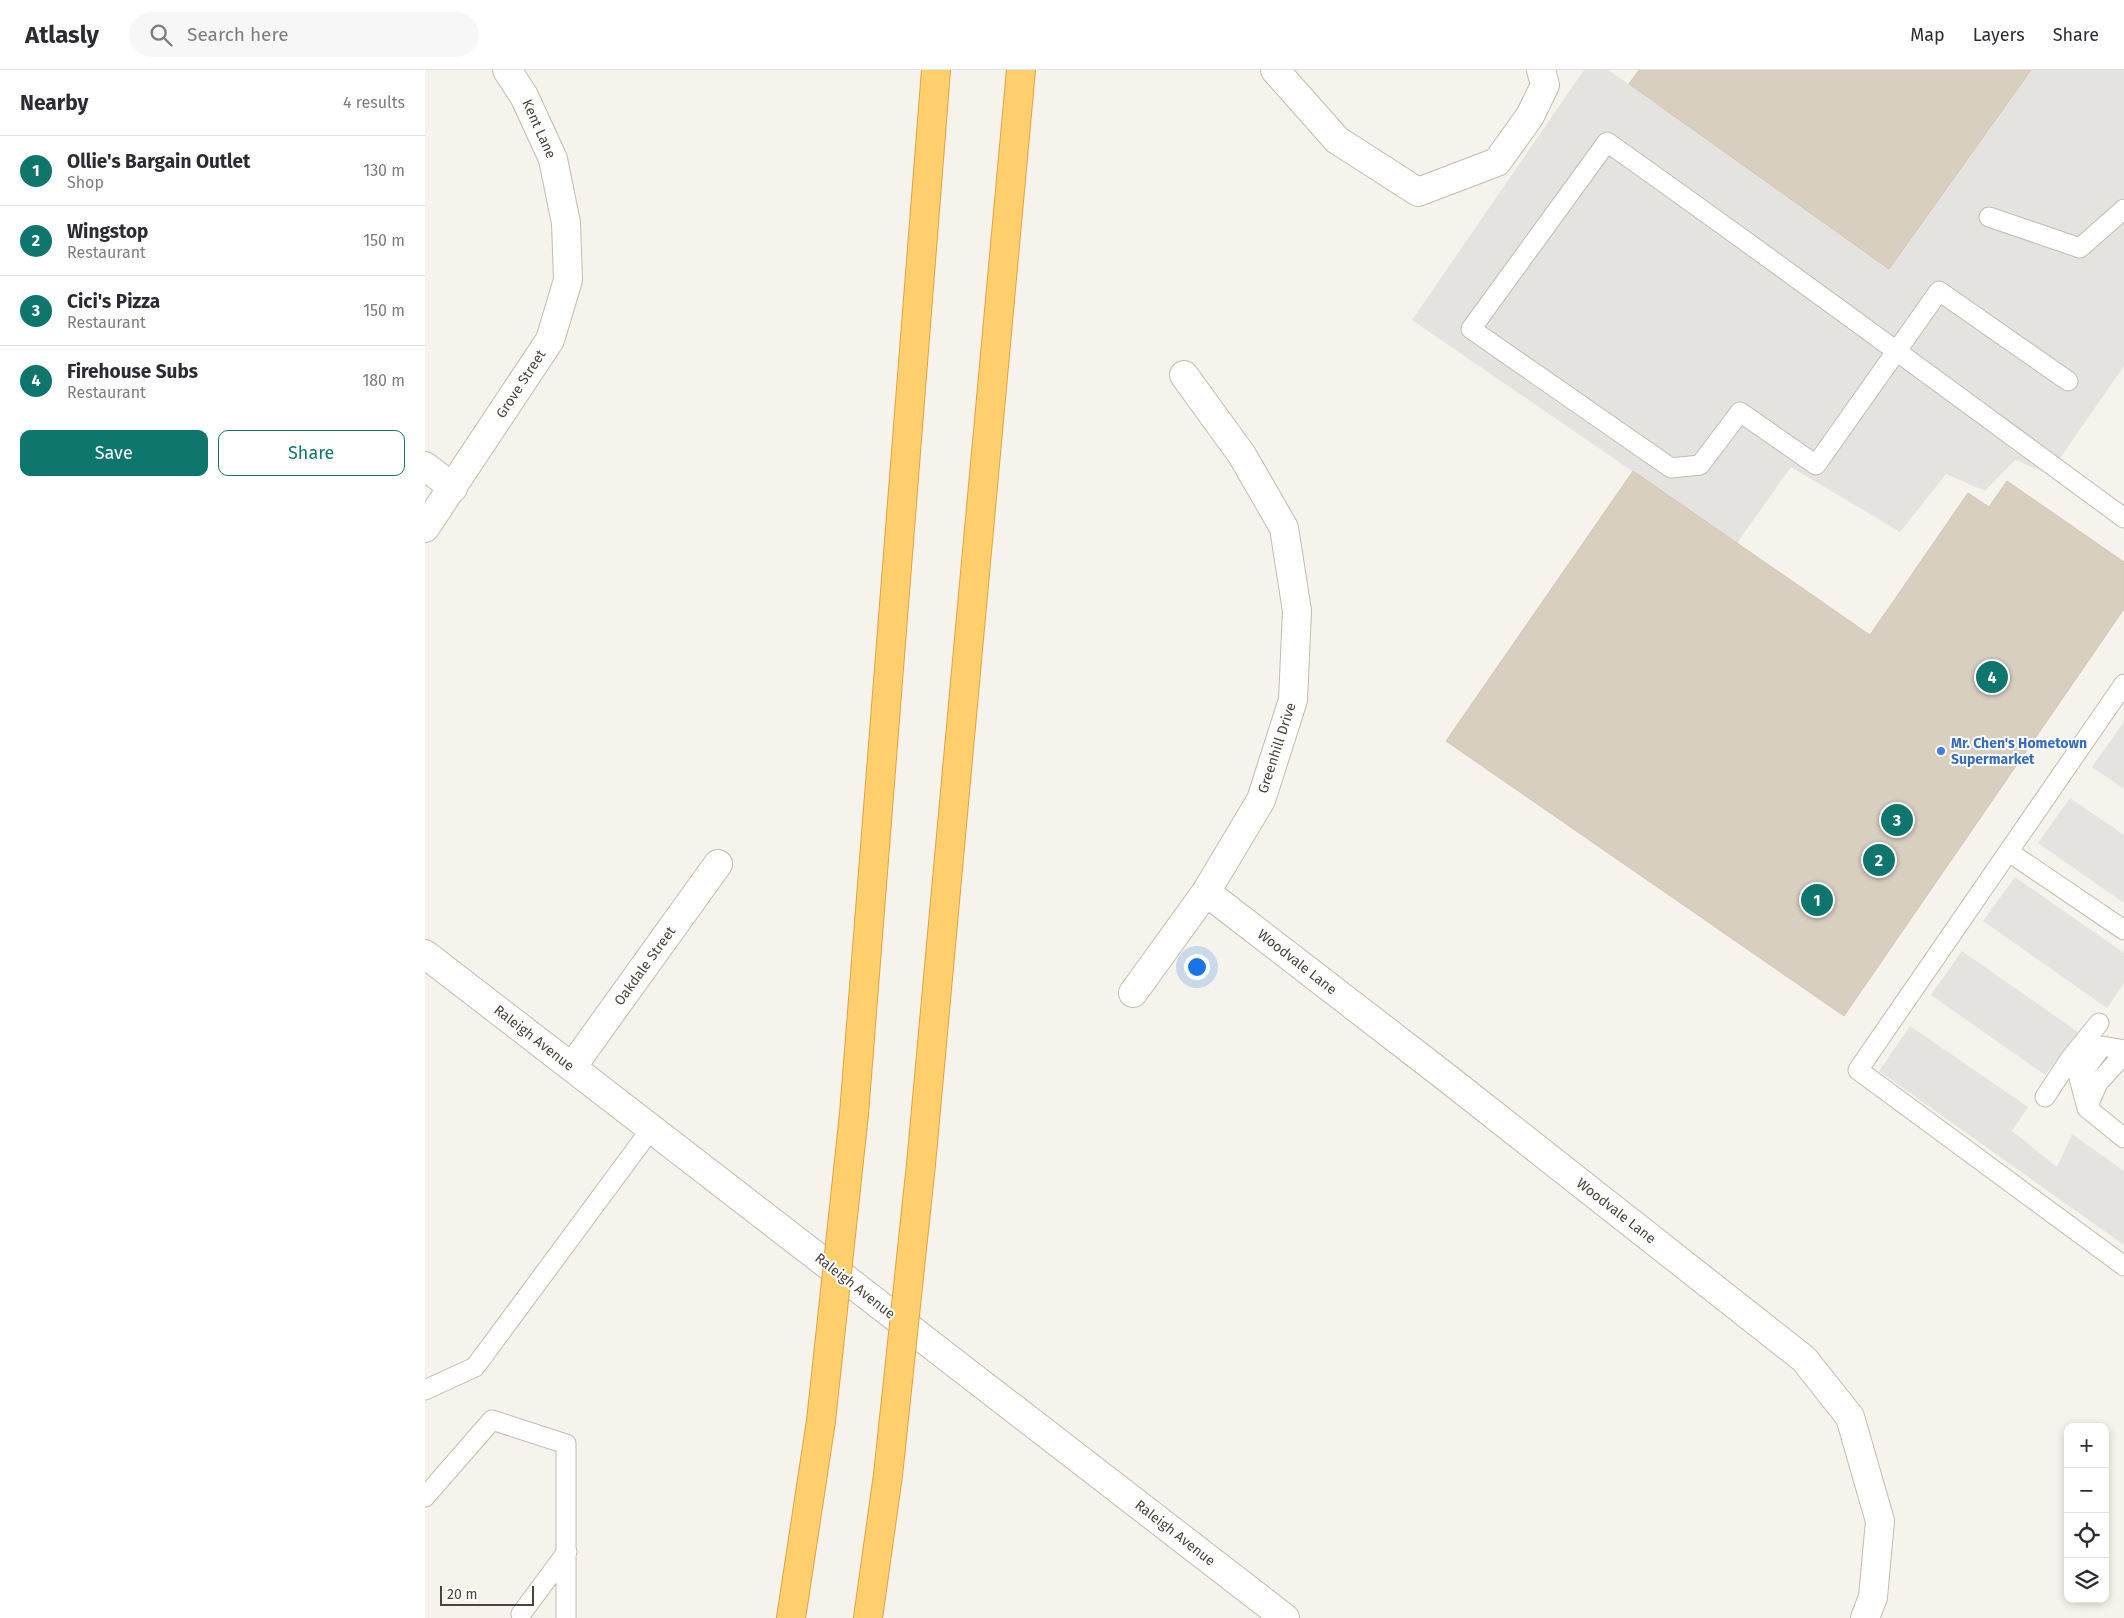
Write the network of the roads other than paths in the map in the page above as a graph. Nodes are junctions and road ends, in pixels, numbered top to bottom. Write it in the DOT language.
graph roads {
  1 [pos="507,70"];
  2 [pos="936,70"];
  3 [pos="1021,70"];
  4 [pos="1275,70"];
  5 [pos="1541,70"];
  6 [pos="2124,209"];
  7 [pos="1989,217"];
  8 [pos="566,223"];
  9 [pos="1896,351"];
  10 [pos="1184,375"];
  11 [pos="2068,381"];
  12 [pos="425,466"];
  13 [pos="453,488"];
  14 [pos="2124,518"];
  15 [pos="425,528"];
  16 [pos="2124,684"];
  17 [pos="2009,852"];
  18 [pos="718,864"];
  19 [pos="1206,892"];
  20 [pos="2124,930"];
  21 [pos="425,954"];
  22 [pos="1133,993"];
  23 [pos="2099,1023"];
  24 [pos="2124,1052"];
  25 [pos="572,1067"];
  26 [pos="2045,1097"];
  27 [pos="651,1128"];
  28 [pos="2124,1138"];
  29 [pos="2124,1266"];
  30 [pos="425,1390"];
  31 [pos="425,1497"];
  32 [pos="567,1552"];
  33 [pos="521,1614"];
  34 [pos="1276,1615"];
  35 [pos="566,1618"];
  36 [pos="791,1618"];
  37 [pos="868,1618"];
  38 [pos="1865,1618"];
  1 -- 8 [label="street, Kent Lane"];
  2 -- 36 [label="highway, bridge"];
  3 -- 37 [label="highway, bridge"];
  4 -- 5 [label="street"];
  6 -- 7 [label="lane"];
  8 -- 13 [label="street, Grove Street"];
  9 -- 9 [label="lane"];
  9 -- 11 [label="lane"];
  9 -- 14 [label="lane"];
  10 -- 19 [label="street, Greenhill Drive"];
  12 -- 13 [label="street"];
  13 -- 15 [label="street, Grove Street"];
  16 -- 17 [label="lane"];
  17 -- 20 [label="lane"];
  17 -- 29 [label="lane"];
  18 -- 25 [label="street, Oakdale Street"];
  19 -- 22 [label="street, Greenhill Drive"];
  19 -- 38 [label="street, Woodvale Lane"];
  21 -- 25 [label="street, Raleigh Avenue"];
  23 -- 26 [label="lane"];
  24 -- 28 [label="lane"];
  25 -- 27 [label="street, Raleigh Avenue"];
  27 -- 30 [label="lane"];
  27 -- 34 [label="street, Raleigh Avenue"];
  31 -- 32 [label="lane"];
  32 -- 33 [label="lane"];
  32 -- 35 [label="lane"];
}
